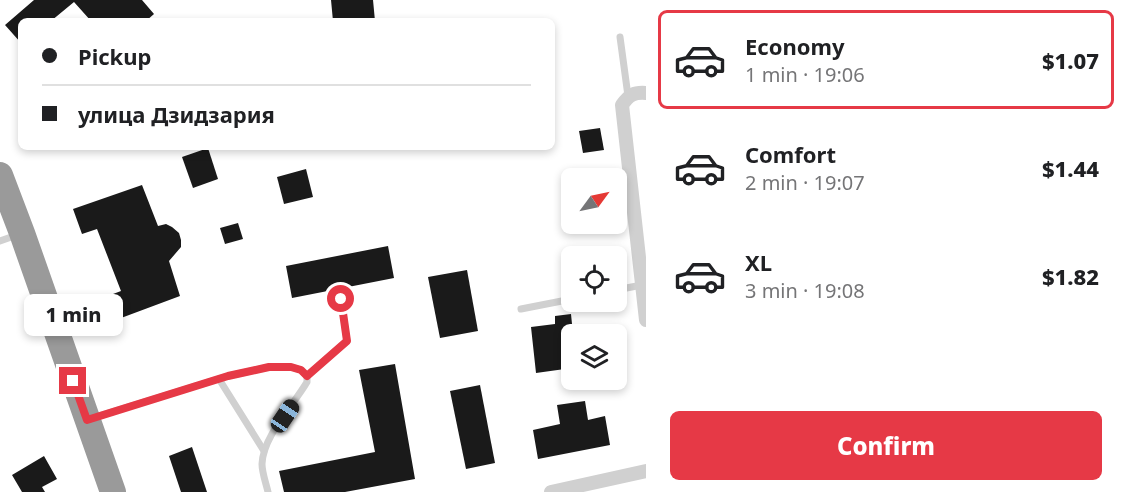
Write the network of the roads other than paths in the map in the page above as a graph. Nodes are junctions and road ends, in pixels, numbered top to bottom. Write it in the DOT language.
graph roads {
  1 [pos="620,37"];
  2 [pos="646,93"];
  3 [pos="628,96"];
  4 [pos="0,175"];
  5 [pos="11,237"];
  6 [pos="642,285"];
  7 [pos="627,288"];
  8 [pos="341,299"];
  9 [pos="561,301"];
  10 [pos="521,309"];
  11 [pos="646,320"];
  12 [pos="307,376"];
  13 [pos="219,379"];
  14 [pos="87,420"];
  15 [pos="264,451"];
  16 [pos="646,471"];
  17 [pos="113,492"];
  18 [pos="268,492"];
  19 [pos="551,492"];
  1 -- 3 [label="lane"];
  2 -- 3 [label="street"];
  3 -- 6 [label="street"];
  4 -- 5 [label="highway"];
  5 -- 14 [label="highway"];
  6 -- 7 [label="lane"];
  6 -- 11 [label="street"];
  8 -- 12 [label="lane"];
  9 -- 10 [label="lane"];
  12 -- 13 [label="lane"];
  12 -- 15 [label="lane"];
  13 -- 14 [label="lane"];
  13 -- 15 [label="lane"];
  14 -- 17 [label="highway"];
  15 -- 18 [label="lane"];
  16 -- 19 [label="street"];
}
